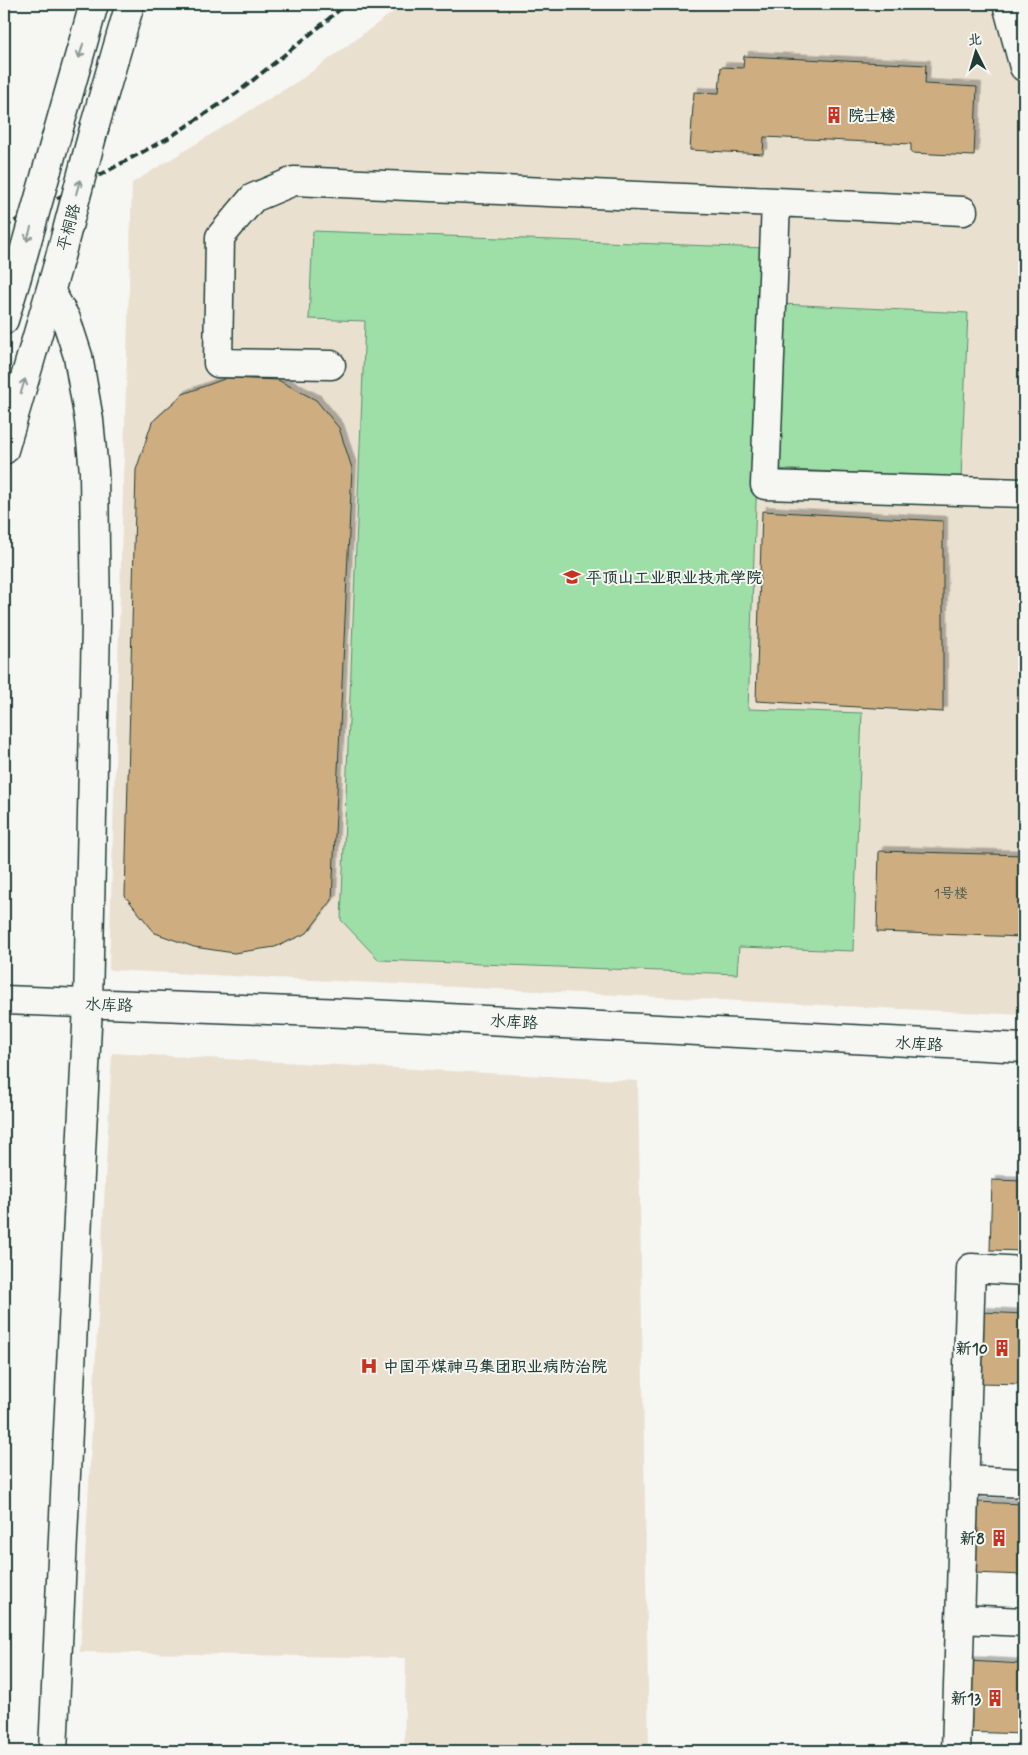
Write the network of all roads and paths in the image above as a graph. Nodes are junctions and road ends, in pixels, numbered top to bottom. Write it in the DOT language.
graph roads {
  1 [pos="94,4"];
  2 [pos="130,4"];
  3 [pos="144,4"];
  4 [pos="1007,4"];
  5 [pos="118,45"];
  6 [pos="1024,67"];
  7 [pos="776,202"];
  8 [pos="963,211"];
  9 [pos="54,280"];
  10 [pos="4,320"];
  11 [pos="331,365"];
  12 [pos="4,450"];
  13 [pos="1024,493"];
  14 [pos="4,1000"];
  15 [pos="88,1004"];
  16 [pos="1024,1048"];
  17 [pos="1024,1271"];
  18 [pos="964,1480"];
  19 [pos="1024,1483"];
  20 [pos="960,1618"];
  21 [pos="1024,1622"];
  22 [pos="53,1751"];
  23 [pos="956,1751"];
  1 -- 10 [label="street, one-way, bridge"];
  2 -- 5 [label="street, 平桐路"];
  3 -- 5 [label="street"];
  4 -- 6 [label="street"];
  9 -- 5 [label="street, 平桐路, one-way, bridge"];
  7 -- 8 [label="street"];
  7 -- 11 [label="street"];
  7 -- 13 [label="street"];
  12 -- 9 [label="street, 平桐路, one-way"];
  9 -- 15 [label="street"];
  14 -- 15 [label="street, 水库路"];
  15 -- 16 [label="street, 水库路"];
  15 -- 22 [label="street"];
  17 -- 18 [label="street"];
  18 -- 19 [label="street"];
  18 -- 20 [label="street"];
  20 -- 21 [label="street"];
  20 -- 23 [label="street"];
}
